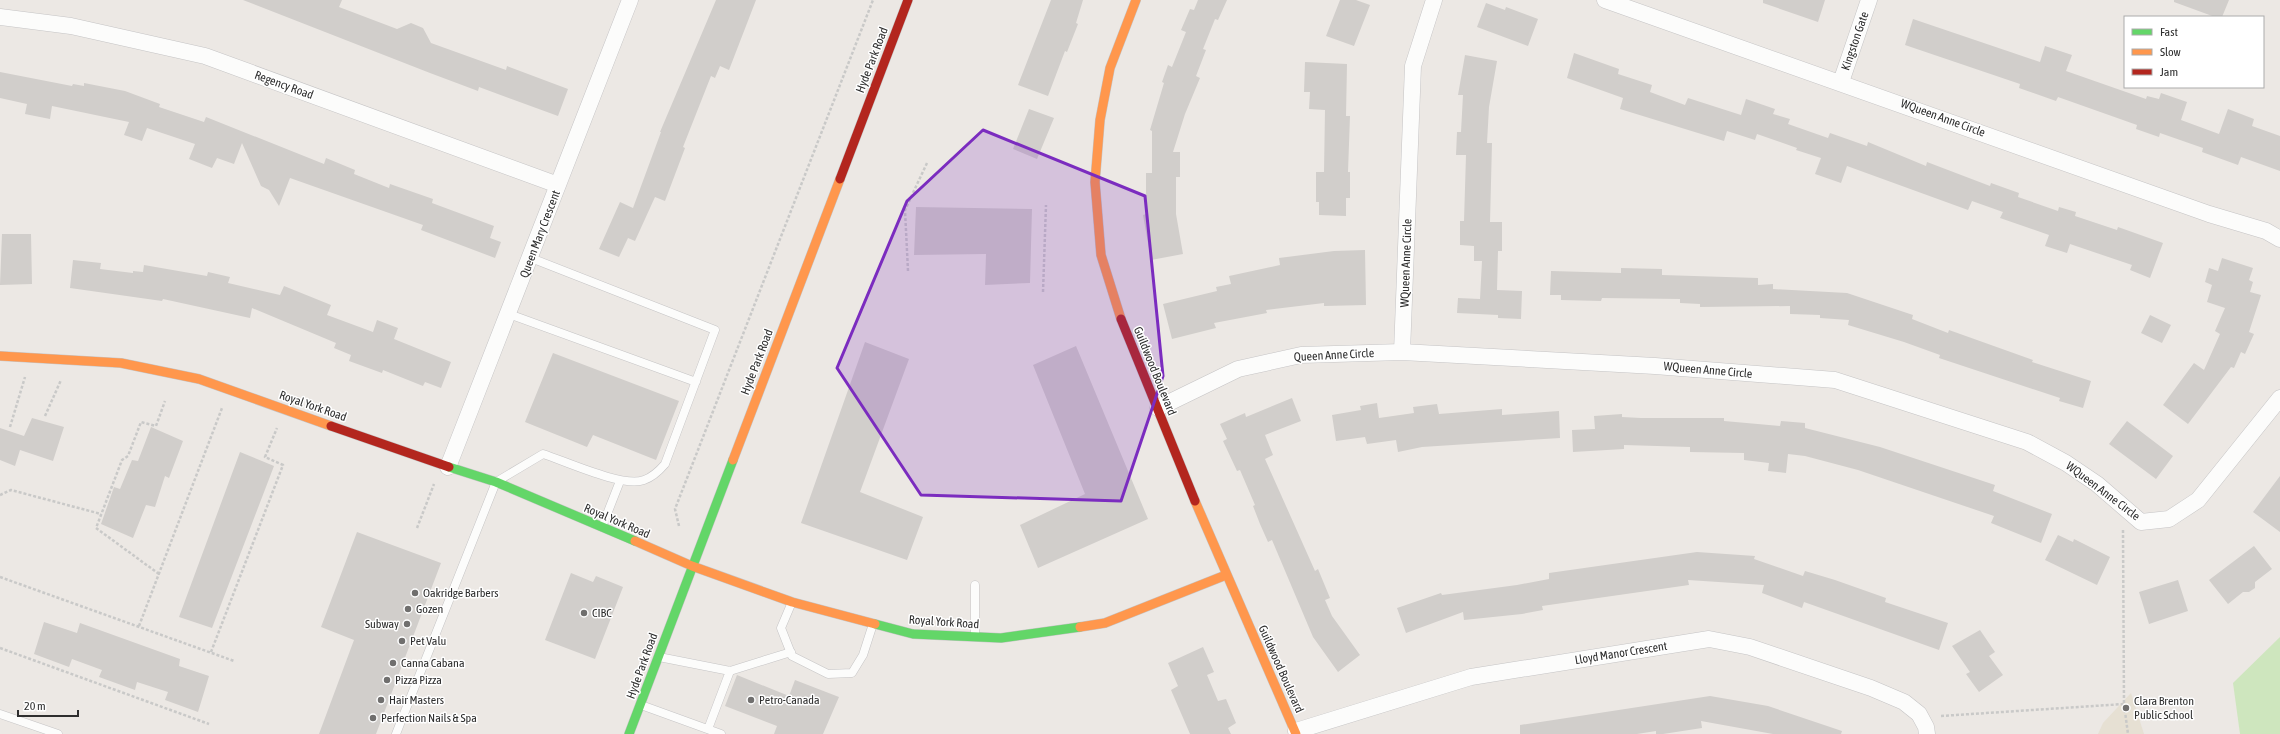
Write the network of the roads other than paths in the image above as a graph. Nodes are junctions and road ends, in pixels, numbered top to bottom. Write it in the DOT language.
graph roads {
  1 [pos="630,0"];
  2 [pos="908,0"];
  3 [pos="1136,0"];
  4 [pos="1434,0"];
  5 [pos="1605,0"];
  6 [pos="1869,0"];
  7 [pos="0,17"];
  8 [pos="1841,82"];
  9 [pos="558,185"];
  10 [pos="2280,238"];
  11 [pos="531,258"];
  12 [pos="509,314"];
  13 [pos="1402,352"];
  14 [pos="0,356"];
  15 [pos="696,382"];
  16 [pos="2280,398"];
  17 [pos="1158,408"];
  18 [pos="446,466"];
  19 [pos="620,481"];
  20 [pos="496,482"];
  21 [pos="602,527"];
  22 [pos="692,566"];
  23 [pos="1226,575"];
  24 [pos="974,585"];
  25 [pos="792,602"];
  26 [pos="873,623"];
  27 [pos="975,637"];
  28 [pos="791,652"];
  29 [pos="658,657"];
  30 [pos="730,671"];
  31 [pos="640,704"];
  32 [pos="0,714"];
  33 [pos="708,729"];
  34 [pos="1296,733"];
  35 [pos="58,734"];
  36 [pos="396,734"];
  37 [pos="629,734"];
  38 [pos="721,734"];
  39 [pos="1927,734"];
  1 -- 9 [label="street, Queen Mary Crescent"];
  2 -- 22 [label="street, Hyde Park Road"];
  3 -- 17 [label="street, Guildwood Boulevard"];
  4 -- 13 [label="street, WQueen Anne Circle"];
  5 -- 8 [label="street, WQueen Anne Circle"];
  6 -- 8 [label="street, Kingston Gate"];
  7 -- 9 [label="street, Regency Road"];
  8 -- 10 [label="street, WQueen Anne Circle"];
  9 -- 11 [label="street, Queen Mary Crescent"];
  11 -- 12 [label="street, Queen Mary Crescent"];
  11 -- 15 [label="lane"];
  12 -- 15 [label="lane"];
  12 -- 18 [label="street, Queen Mary Crescent"];
  13 -- 16 [label="street, WQueen Anne Circle"];
  13 -- 17 [label="street, Queen Anne Circle"];
  14 -- 18 [label="street, Royal York Road"];
  15 -- 19 [label="lane"];
  17 -- 23 [label="street, Guildwood Boulevard"];
  18 -- 20 [label="street, Royal York Road"];
  19 -- 20 [label="lane"];
  19 -- 21 [label="lane"];
  20 -- 21 [label="street, Royal York Road"];
  20 -- 36 [label="lane"];
  21 -- 22 [label="street, Royal York Road"];
  22 -- 25 [label="street, Royal York Road"];
  22 -- 29 [label="street, Hyde Park Road"];
  23 -- 27 [label="street, Royal York Road"];
  23 -- 34 [label="street, Guildwood Boulevard"];
  24 -- 27 [label="lane"];
  25 -- 26 [label="street, Royal York Road"];
  25 -- 28 [label="lane"];
  26 -- 27 [label="street, Royal York Road"];
  26 -- 28 [label="lane"];
  28 -- 30 [label="lane"];
  29 -- 30 [label="lane"];
  29 -- 31 [label="street, Hyde Park Road"];
  30 -- 33 [label="lane"];
  31 -- 33 [label="lane"];
  31 -- 37 [label="street, Hyde Park Road"];
  32 -- 35 [label="lane"];
  33 -- 38 [label="lane"];
  34 -- 39 [label="street, Lloyd Manor Crescent"];
}
